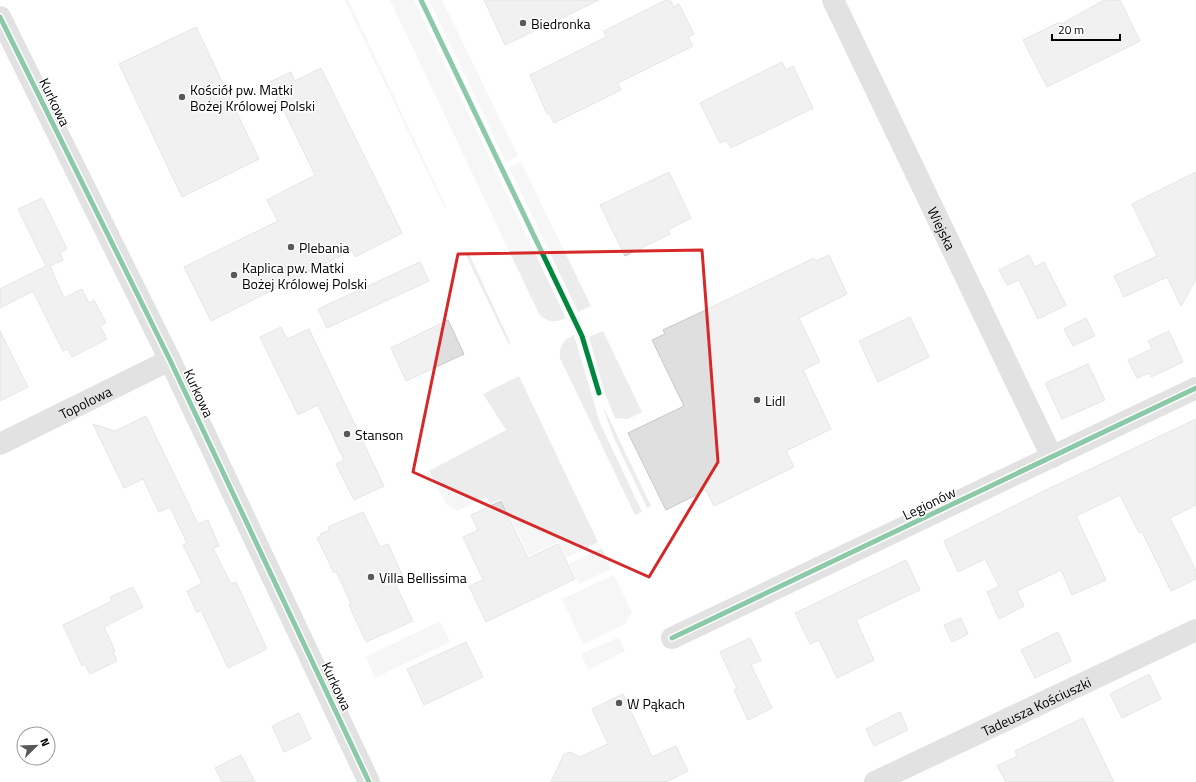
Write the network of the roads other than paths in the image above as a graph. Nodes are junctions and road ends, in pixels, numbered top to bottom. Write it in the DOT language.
graph roads {
  1 [pos="833,0"];
  2 [pos="0,17"];
  3 [pos="170,360"];
  4 [pos="1196,388"];
  5 [pos="0,444"];
  6 [pos="1052,457"];
  7 [pos="1196,630"];
  8 [pos="672,638"];
  9 [pos="369,782"];
  10 [pos="875,782"];
  1 -- 6 [label="street, Wiejska"];
  2 -- 3 [label="street, Kurkowa"];
  3 -- 5 [label="street, Topolowa"];
  3 -- 9 [label="street, Kurkowa"];
  4 -- 6 [label="street, Legionów"];
  6 -- 8 [label="street, Legionów"];
  7 -- 10 [label="street, Tadeusza Kościuszki"];
}
